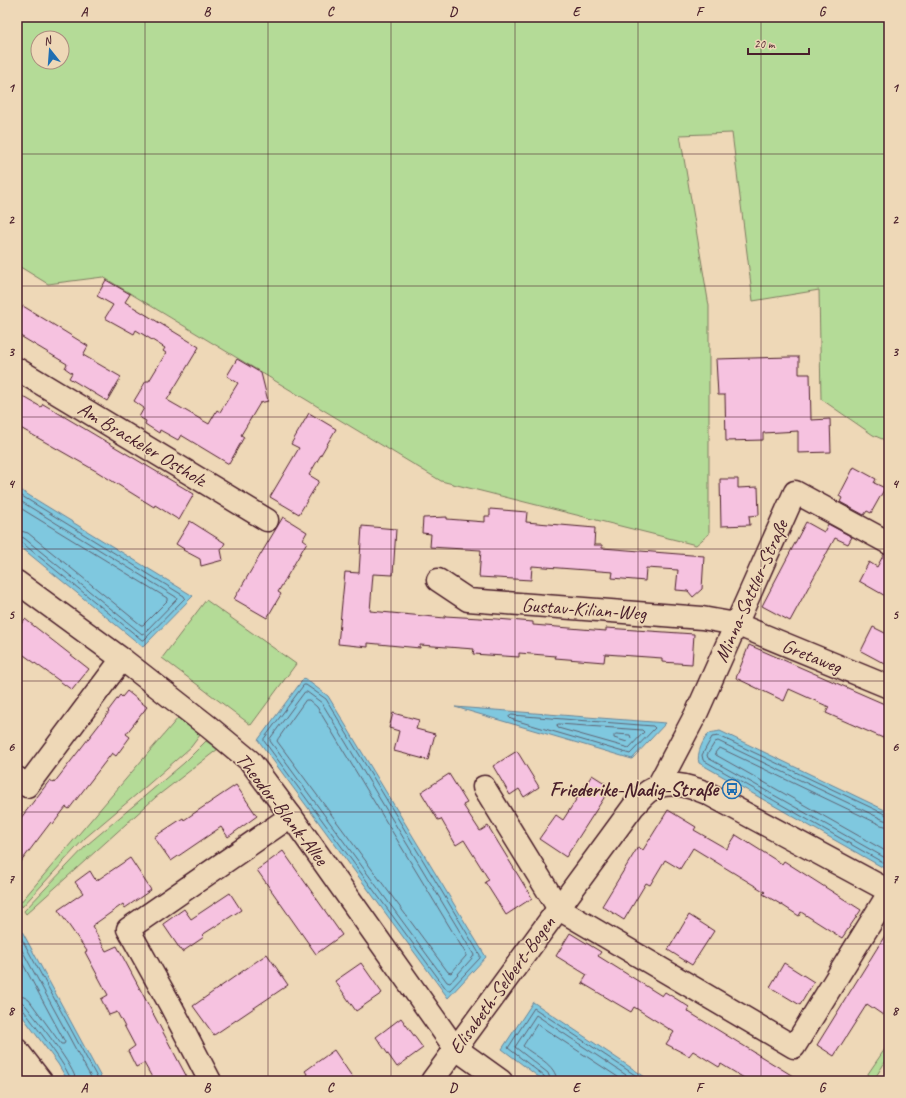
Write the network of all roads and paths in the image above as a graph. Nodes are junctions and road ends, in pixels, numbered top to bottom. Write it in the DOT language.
graph roads {
  1 [pos="17,369"];
  2 [pos="267,520"];
  3 [pos="889,543"];
  4 [pos="438,580"];
  5 [pos="17,582"];
  6 [pos="736,624"];
  7 [pos="122,659"];
  8 [pos="889,687"];
  9 [pos="17,778"];
  10 [pos="658,786"];
  11 [pos="484,787"];
  12 [pos="291,816"];
  13 [pos="889,892"];
  14 [pos="559,908"];
  15 [pos="455,1048"];
  16 [pos="210,1081"];
  17 [pos="432,1081"];
  18 [pos="501,1081"];
  1 -- 2 [label="street, Am Brackeler Ostholz"];
  3 -- 6 [label="street, Minna-Sattler-Straße"];
  4 -- 6 [label="street, Gustav-Kilian-Weg"];
  5 -- 7 [label="street, Theodor-Blank-Allee"];
  6 -- 8 [label="street, Gretaweg"];
  6 -- 10 [label="street, Minna-Sattler-Straße"];
  7 -- 9 [label="street"];
  7 -- 12 [label="street, Theodor-Blank-Allee"];
  10 -- 13 [label="street"];
  10 -- 14 [label="street, Elisabeth-Selbert-Bogen"];
  11 -- 14 [label="street, Elisabeth-Selbert-Bogen"];
  12 -- 15 [label="street, Theodor-Blank-Allee"];
  12 -- 16 [label="street"];
  13 -- 14 [label="street"];
  14 -- 15 [label="street, Elisabeth-Selbert-Bogen"];
  15 -- 17 [label="street, Elisabeth-Selbert-Bogen"];
  15 -- 18 [label="street, Theodor-Blank-Allee"];
}
